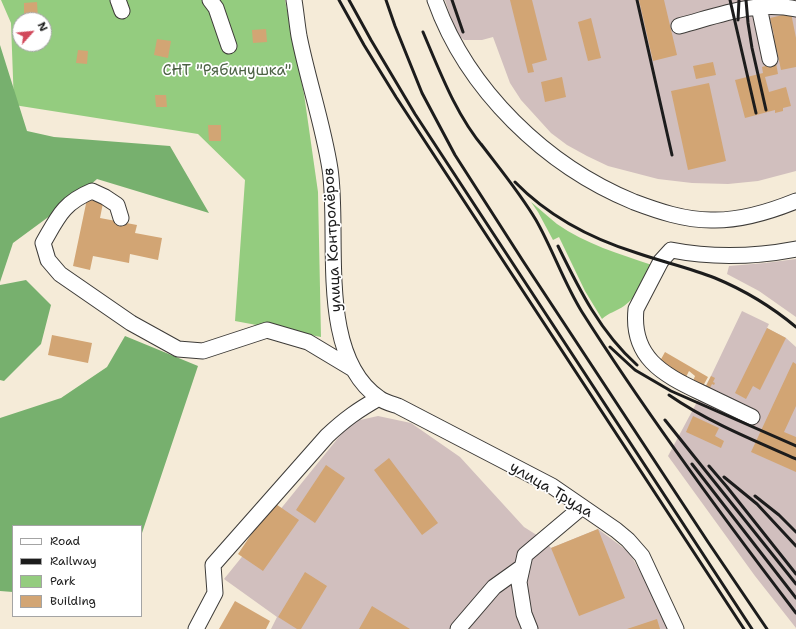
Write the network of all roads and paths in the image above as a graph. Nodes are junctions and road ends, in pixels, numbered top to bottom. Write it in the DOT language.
graph roads {
  1 [pos="210,0"];
  2 [pos="294,0"];
  3 [pos="435,0"];
  4 [pos="778,3"];
  5 [pos="759,7"];
  6 [pos="796,9"];
  7 [pos="679,26"];
  8 [pos="229,46"];
  9 [pos="770,59"];
  10 [pos="796,201"];
  11 [pos="121,218"];
  12 [pos="796,249"];
  13 [pos="353,369"];
  14 [pos="380,398"];
  15 [pos="752,417"];
  16 [pos="582,507"];
  17 [pos="522,567"];
  18 [pos="196,629"];
  19 [pos="458,629"];
  20 [pos="530,629"];
  21 [pos="676,629"];
  1 -- 8 [label="street"];
  2 -- 13 [label="street, улица Контролёров"];
  3 -- 10 [label="street"];
  4 -- 5 [label="street"];
  4 -- 6 [label="street"];
  5 -- 7 [label="street"];
  5 -- 9 [label="street"];
  11 -- 13 [label="street"];
  12 -- 15 [label="street"];
  13 -- 14 [label="street, улица Контролёров"];
  14 -- 16 [label="street, улица Труда"];
  14 -- 18 [label="street"];
  16 -- 17 [label="street"];
  16 -- 21 [label="street, улица Труда"];
  17 -- 19 [label="street"];
  17 -- 20 [label="street"];
}
